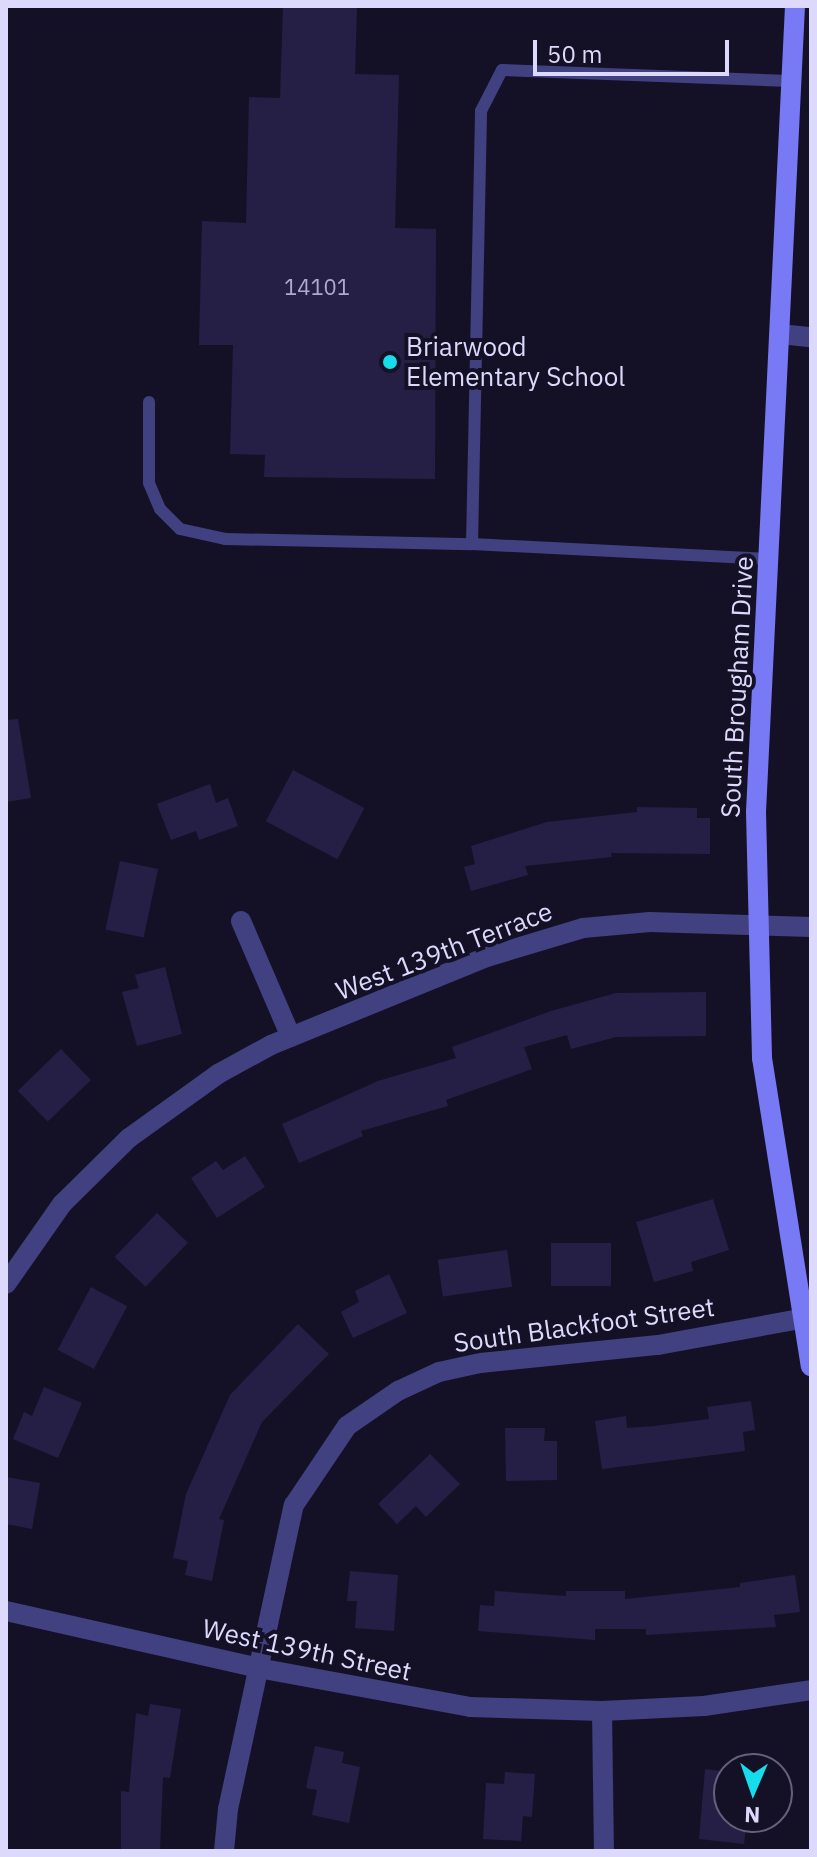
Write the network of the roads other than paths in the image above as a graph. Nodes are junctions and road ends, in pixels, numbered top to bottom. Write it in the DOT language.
graph roads {
  1 [pos="795,6"];
  2 [pos="790,81"];
  3 [pos="780,334"];
  4 [pos="811,337"];
  5 [pos="149,402"];
  6 [pos="472,544"];
  7 [pos="768,559"];
  8 [pos="241,921"];
  9 [pos="759,925"];
  10 [pos="811,927"];
  11 [pos="291,1037"];
  12 [pos="6,1284"];
  13 [pos="807,1318"];
  14 [pos="811,1366"];
  15 [pos="6,1611"];
  16 [pos="258,1668"];
  17 [pos="811,1690"];
  18 [pos="602,1711"];
  19 [pos="224,1851"];
  20 [pos="604,1851"];
  1 -- 2 [label="street, South Brougham Drive"];
  2 -- 3 [label="street, South Brougham Drive"];
  2 -- 6 [label="lane"];
  3 -- 4 [label="street"];
  3 -- 7 [label="street, South Brougham Drive"];
  5 -- 6 [label="lane"];
  6 -- 7 [label="lane"];
  7 -- 9 [label="street, South Brougham Drive"];
  8 -- 11 [label="street"];
  9 -- 10 [label="street, West 139th Terrace"];
  9 -- 11 [label="street, West 139th Terrace"];
  9 -- 13 [label="street, South Brougham Drive"];
  11 -- 12 [label="street, West 139th Terrace"];
  13 -- 14 [label="street, South Brougham Drive"];
  13 -- 16 [label="street, South Blackfoot Street"];
  15 -- 16 [label="street, West 139th Street"];
  16 -- 18 [label="street, West 139th Street"];
  16 -- 19 [label="street, South Blackfoot Street"];
  17 -- 18 [label="street, West 139th Street"];
  18 -- 20 [label="street"];
}
